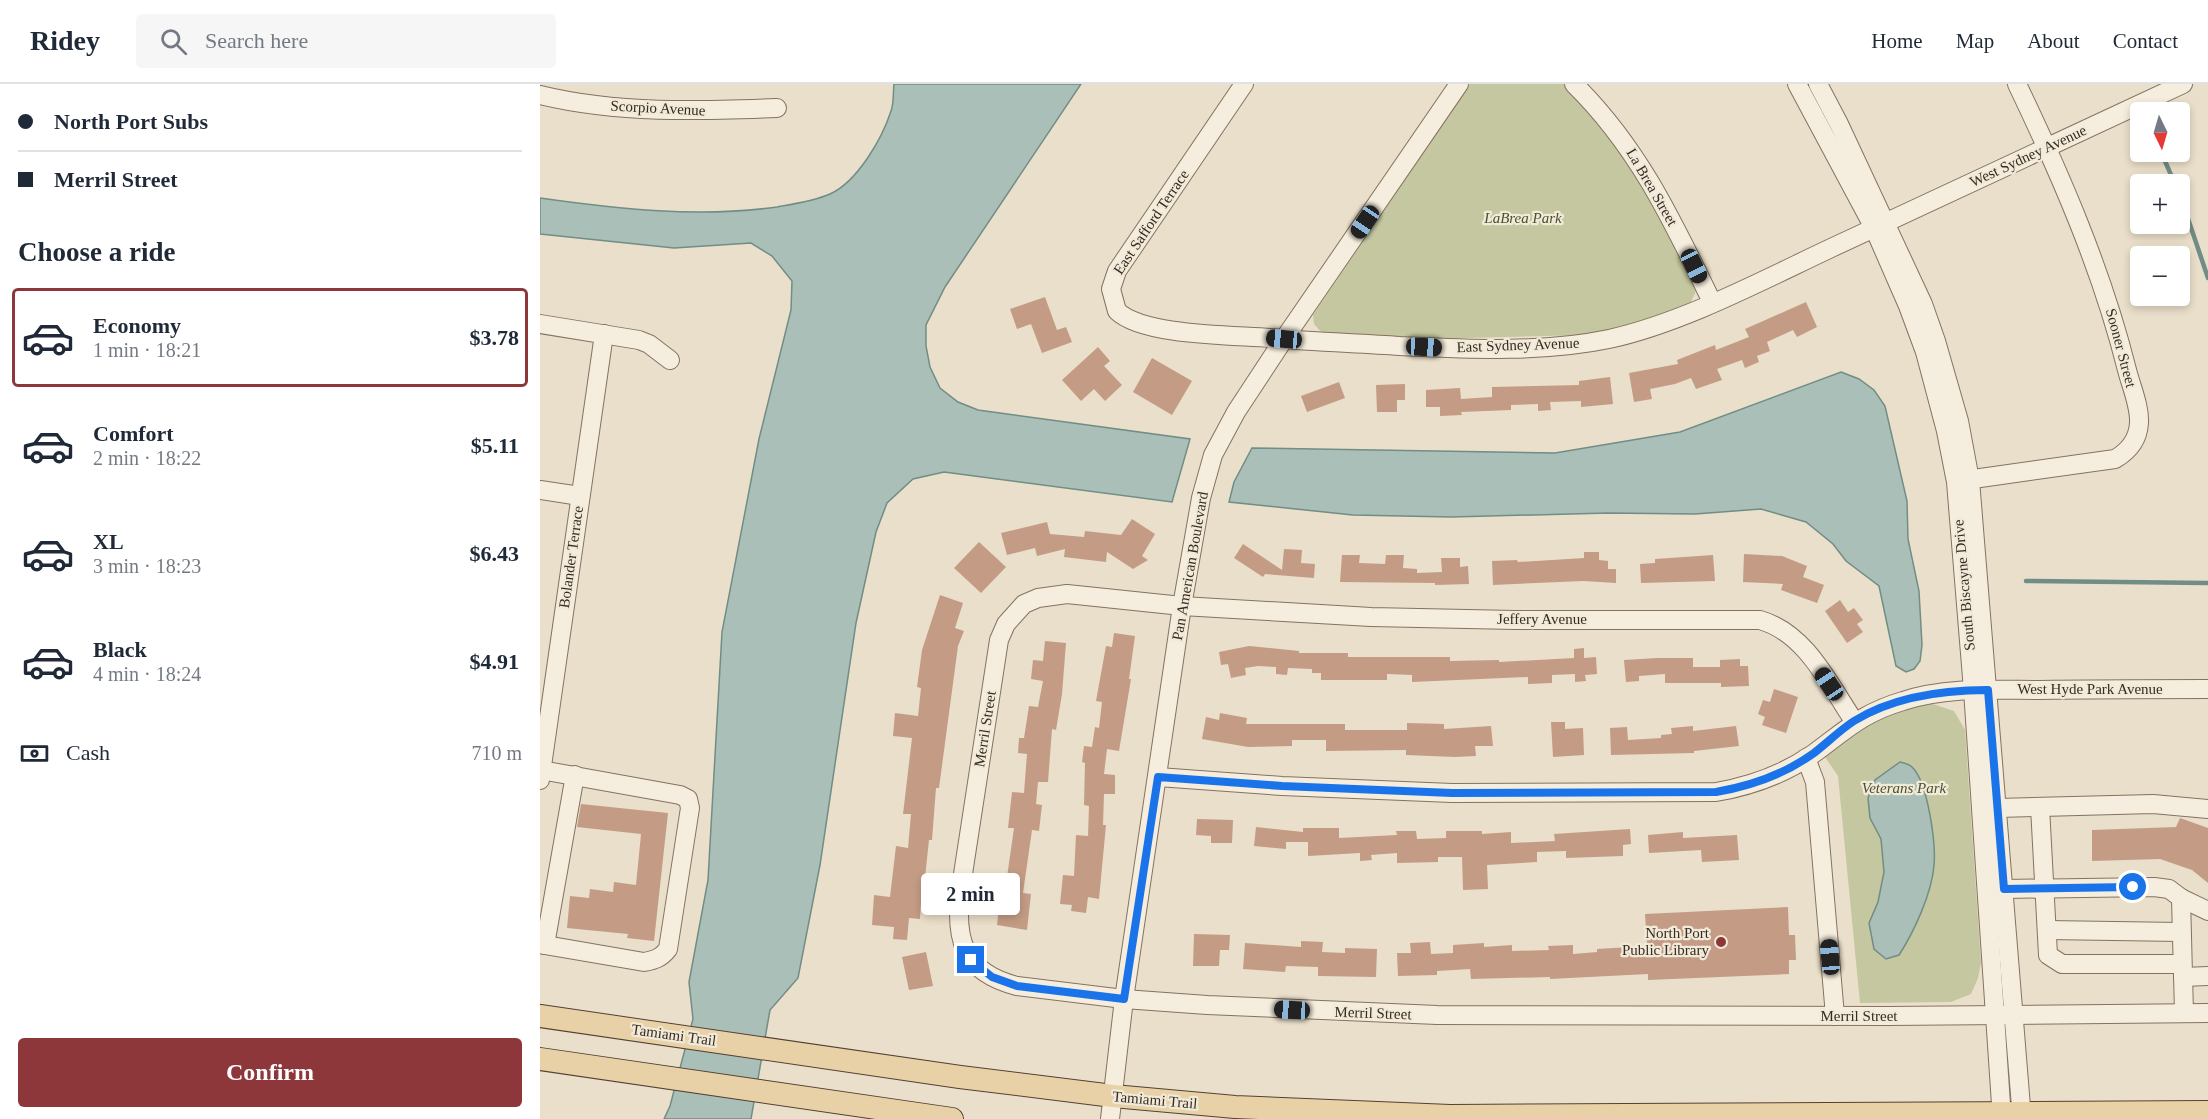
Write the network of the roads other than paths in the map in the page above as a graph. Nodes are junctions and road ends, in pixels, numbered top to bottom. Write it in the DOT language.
graph roads {
  1 [pos="1244,84"];
  2 [pos="1459,84"];
  3 [pos="1574,84"];
  4 [pos="1797,84"];
  5 [pos="1818,84"];
  6 [pos="2017,84"];
  7 [pos="2183,84"];
  8 [pos="540,94"];
  9 [pos="777,108"];
  10 [pos="2047,147"];
  11 [pos="1880,225"];
  12 [pos="1712,302"];
  13 [pos="540,324"];
  14 [pos="604,334"];
  15 [pos="1284,339"];
  16 [pos="670,360"];
  17 [pos="1963,481"];
  18 [pos="540,490"];
  19 [pos="580,496"];
  20 [pos="1182,606"];
  21 [pos="548,659"];
  22 [pos="2208,689"];
  23 [pos="1980,690"];
  24 [pos="1854,721"];
  25 [pos="1806,759"];
  26 [pos="541,775"];
  27 [pos="574,775"];
  28 [pos="1158,777"];
  29 [pos="2040,807"];
  30 [pos="1998,808"];
  31 [pos="2208,809"];
  32 [pos="548,879"];
  33 [pos="2004,889"];
  34 [pos="2046,889"];
  35 [pos="2181,898"];
  36 [pos="2208,911"];
  37 [pos="2047,930"];
  38 [pos="2181,932"];
  39 [pos="542,945"];
  40 [pos="2182,970"];
  41 [pos="2208,976"];
  42 [pos="1124,999"];
  43 [pos="2184,1013"];
  44 [pos="2208,1013"];
  45 [pos="2005,1015"];
  46 [pos="540,1016"];
  47 [pos="1835,1016"];
  48 [pos="540,1059"];
  49 [pos="1113,1096"];
  50 [pos="2208,1112"];
  51 [pos="2012,1116"];
  52 [pos="952,1119"];
  53 [pos="1110,1119"];
  1 -- 15 [label="street, East Safford Terrace"];
  2 -- 15 [label="street, Pan American Boulevard"];
  3 -- 12 [label="street, La Brea Street"];
  4 -- 11 [label="street, South Biscayne Drive"];
  5 -- 11 [label="street, South Biscayne Drive"];
  6 -- 10 [label="street, Sooner Street"];
  7 -- 10 [label="street, West Sydney Avenue"];
  8 -- 9 [label="street, Scorpio Avenue"];
  10 -- 11 [label="street, West Sydney Avenue"];
  10 -- 17 [label="street, Sooner Street"];
  11 -- 12 [label="street, East Sydney Avenue"];
  11 -- 17 [label="street, South Biscayne Drive"];
  12 -- 15 [label="street, East Sydney Avenue"];
  13 -- 14 [label="street"];
  14 -- 16 [label="street"];
  14 -- 19 [label="street, Bolander Terrace"];
  15 -- 20 [label="street, Pan American Boulevard"];
  17 -- 23 [label="street, South Biscayne Drive"];
  18 -- 19 [label="street"];
  19 -- 21 [label="street, Bolander Terrace"];
  20 -- 24 [label="street, Jeffery Avenue"];
  20 -- 28 [label="street, Pan American Boulevard"];
  20 -- 42 [label="street, Merril Street"];
  21 -- 26 [label="street, Bolander Terrace"];
  22 -- 23 [label="street, West Hyde Park Avenue"];
  23 -- 24 [label="street, West Hyde Park Avenue"];
  23 -- 30 [label="street, South Biscayne Drive"];
  23 -- 45 [label="street, South Biscayne Drive"];
  24 -- 25 [label="street, West Hyde Park Avenue"];
  25 -- 28 [label="street, West Hyde Park Avenue"];
  25 -- 47 [label="street"];
  26 -- 27 [label="street"];
  27 -- 32 [label="street"];
  27 -- 39 [label="street"];
  28 -- 42 [label="street, Pan American Boulevard"];
  29 -- 30 [label="street"];
  29 -- 31 [label="street"];
  29 -- 34 [label="street"];
  30 -- 33 [label="street, South Biscayne Drive"];
  32 -- 39 [label="street"];
  33 -- 34 [label="street"];
  33 -- 45 [label="street, South Biscayne Drive"];
  34 -- 35 [label="street"];
  34 -- 37 [label="street"];
  35 -- 36 [label="street"];
  35 -- 38 [label="street"];
  37 -- 38 [label="street"];
  37 -- 40 [label="street"];
  38 -- 40 [label="street"];
  40 -- 41 [label="street"];
  40 -- 43 [label="street"];
  42 -- 47 [label="street, Merril Street"];
  42 -- 49 [label="street, Pan American Boulevard"];
  43 -- 44 [label="street, Merril Street"];
  43 -- 45 [label="street, Merril Street"];
  45 -- 47 [label="street, Merril Street"];
  45 -- 51 [label="street, South Biscayne Drive"];
  46 -- 49 [label="main road, Tamiami Trail"];
  48 -- 52 [label="main road"];
  49 -- 51 [label="main road, Tamiami Trail"];
  49 -- 53 [label="street, Pan American Boulevard"];
  50 -- 51 [label="main road, Tamiami Trail"];
}
